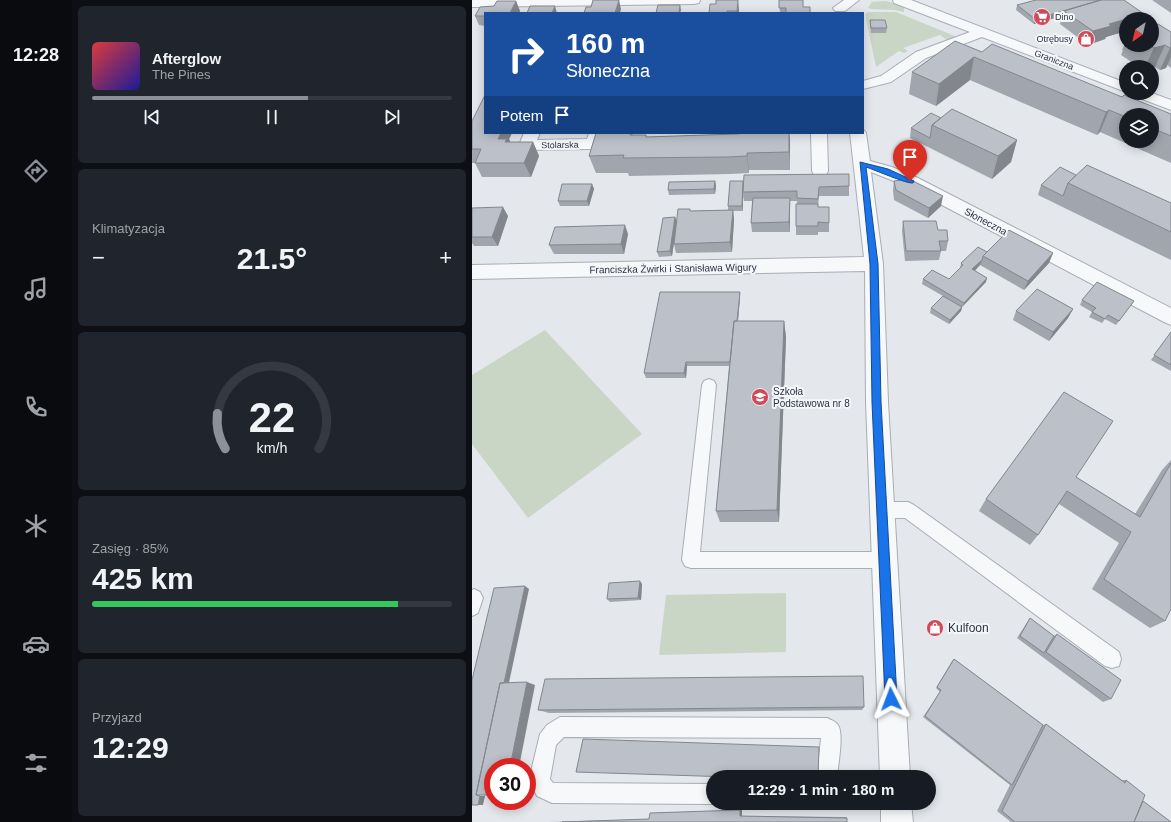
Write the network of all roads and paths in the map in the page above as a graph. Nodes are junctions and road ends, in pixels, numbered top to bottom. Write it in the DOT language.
graph roads {
  1 [pos="694,0"];
  2 [pos="899,0"];
  3 [pos="472,3"];
  4 [pos="983,32"];
  5 [pos="864,85"];
  6 [pos="1119,85"];
  7 [pos="1158,100"];
  8 [pos="1171,105"];
  9 [pos="532,134"];
  10 [pos="597,134"];
  11 [pos="819,134"];
  12 [pos="858,134"];
  13 [pos="862,164"];
  14 [pos="820,171"];
  15 [pos="874,264"];
  16 [pos="472,272"];
  17 [pos="1171,317"];
  18 [pos="709,385"];
  19 [pos="881,510"];
  20 [pos="884,560"];
  21 [pos="1112,659"];
  22 [pos="828,770"];
  23 [pos="895,770"];
  24 [pos="706,794"];
  25 [pos="896,810"];
  26 [pos="897,822"];
  1 -- 3 [label="street"];
  2 -- 4 [label="street, Graniczna"];
  4 -- 5 [label="street"];
  4 -- 6 [label="street, Graniczna"];
  7 -- 8 [label="street"];
  9 -- 10 [label="street, Stolarska"];
  11 -- 14 [label="street"];
  12 -- 13 [label="street"];
  13 -- 15 [label="street"];
  13 -- 17 [label="street, Słoneczna"];
  15 -- 16 [label="street, Franciszka Żwirki i Stanisława Wigury"];
  15 -- 19 [label="street"];
  18 -- 20 [label="lane"];
  19 -- 20 [label="street"];
  19 -- 21 [label="lane"];
  20 -- 23 [label="street"];
  22 -- 24 [label="lane"];
  25 -- 26 [label="street"];
}
